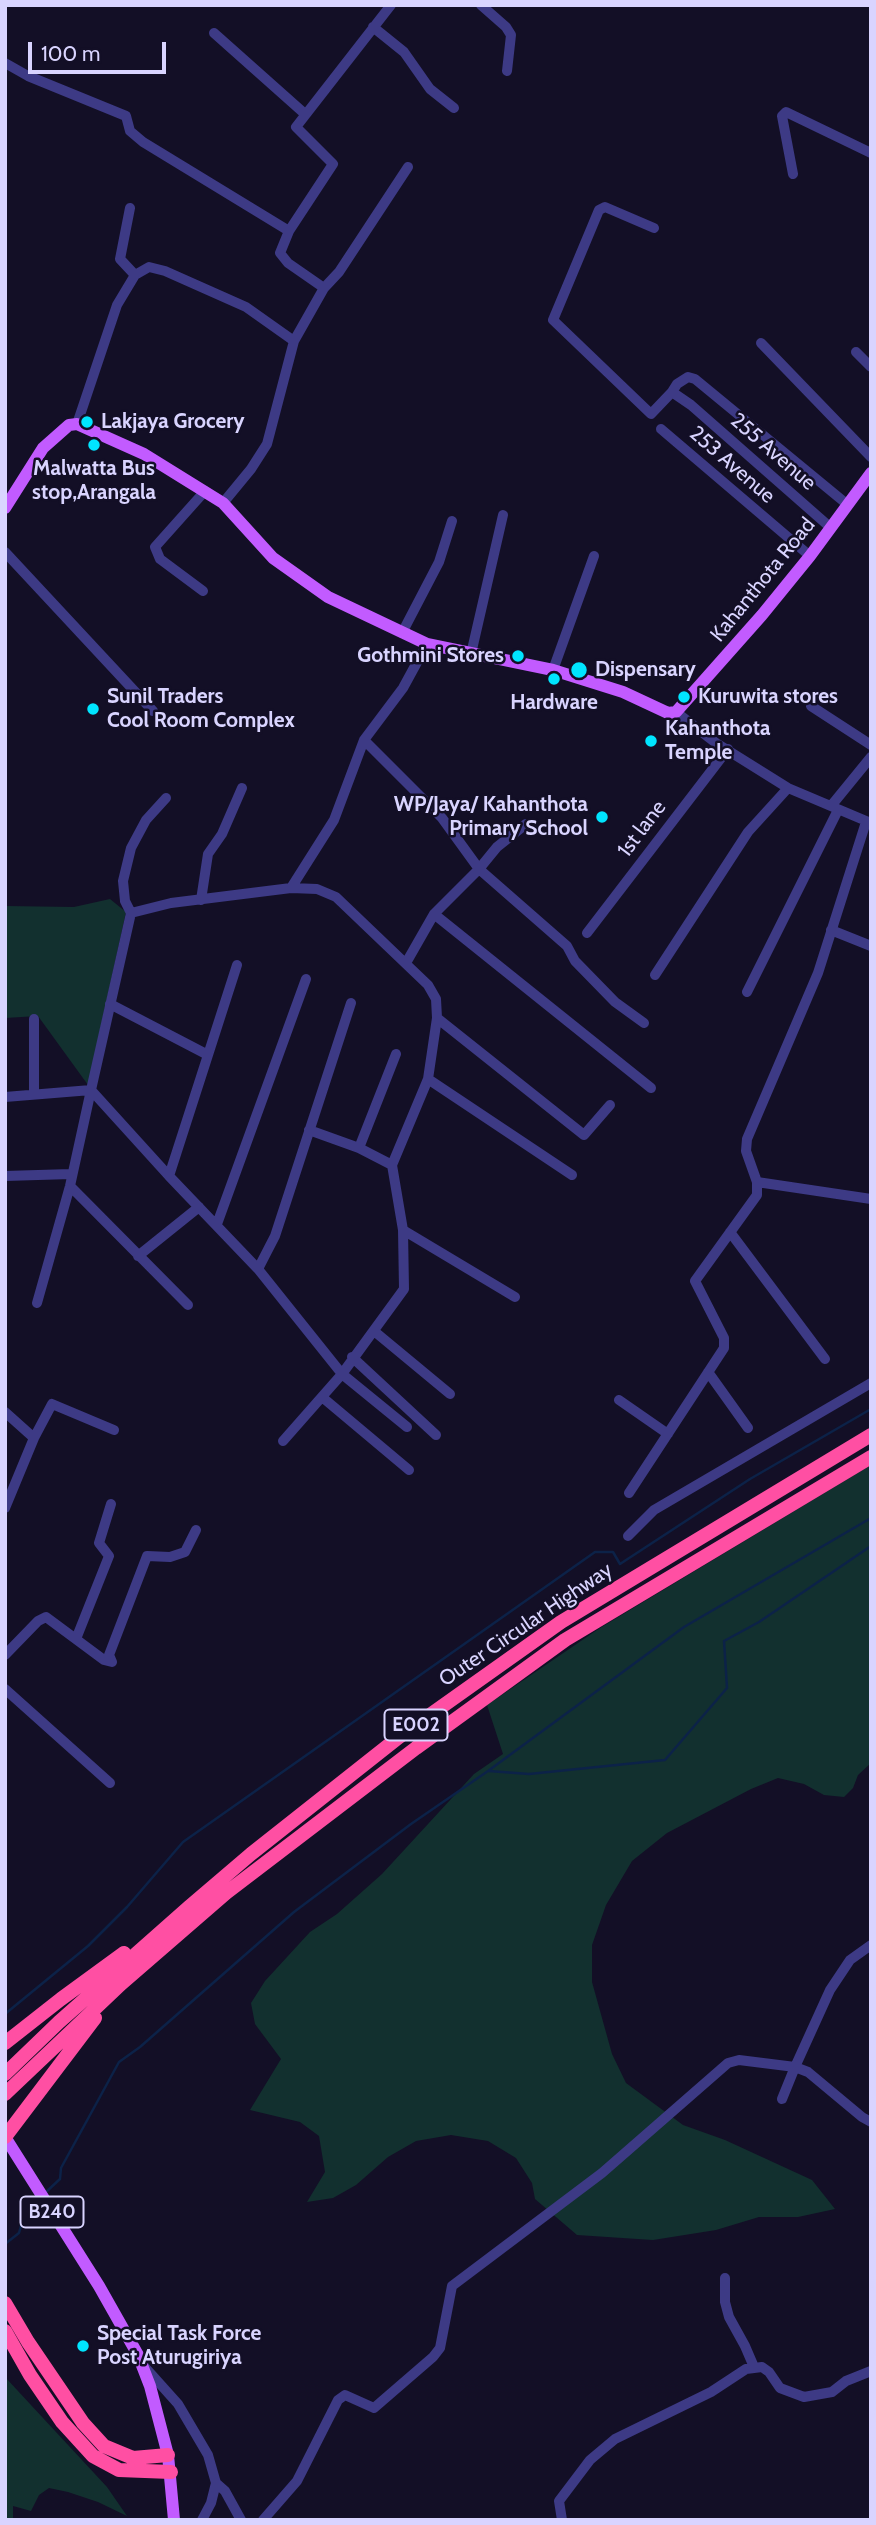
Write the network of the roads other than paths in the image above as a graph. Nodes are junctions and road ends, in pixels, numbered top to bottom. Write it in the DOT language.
graph roads {
  1 [pos="391,5"];
  2 [pos="481,5"];
  3 [pos="373,27"];
  4 [pos="214,33"];
  5 [pos="5,63"];
  6 [pos="507,71"];
  7 [pos="454,108"];
  8 [pos="305,114"];
  9 [pos="871,153"];
  10 [pos="408,167"];
  11 [pos="793,174"];
  12 [pos="130,208"];
  13 [pos="654,228"];
  14 [pos="289,231"];
  15 [pos="135,275"];
  16 [pos="324,288"];
  17 [pos="294,341"];
  18 [pos="761,343"];
  19 [pos="856,352"];
  20 [pos="871,368"];
  21 [pos="672,392"];
  22 [pos="77,424"];
  23 [pos="661,429"];
  24 [pos="871,457"];
  25 [pos="871,473"];
  26 [pos="205,491"];
  27 [pos="223,503"];
  28 [pos="848,505"];
  29 [pos="5,508"];
  30 [pos="503,515"];
  31 [pos="452,522"];
  32 [pos="831,528"];
  33 [pos="5,552"];
  34 [pos="594,556"];
  35 [pos="810,556"];
  36 [pos="203,591"];
  37 [pos="402,633"];
  38 [pos="427,644"];
  39 [pos="471,654"];
  40 [pos="553,670"];
  41 [pos="811,706"];
  42 [pos="153,711"];
  43 [pos="676,712"];
  44 [pos="364,740"];
  45 [pos="871,745"];
  46 [pos="728,750"];
  47 [pos="871,757"];
  48 [pos="242,788"];
  49 [pos="788,788"];
  50 [pos="166,798"];
  51 [pos="835,808"];
  52 [pos="868,822"];
  53 [pos="526,824"];
  54 [pos="479,869"];
  55 [pos="291,888"];
  56 [pos="201,900"];
  57 [pos="131,913"];
  58 [pos="433,914"];
  59 [pos="831,930"];
  60 [pos="587,933"];
  61 [pos="871,946"];
  62 [pos="406,963"];
  63 [pos="237,965"];
  64 [pos="655,975"];
  65 [pos="306,979"];
  66 [pos="747,992"];
  67 [pos="351,1003"];
  68 [pos="110,1004"];
  69 [pos="437,1018"];
  70 [pos="34,1019"];
  71 [pos="644,1023"];
  72 [pos="396,1054"];
  73 [pos="208,1055"];
  74 [pos="428,1079"];
  75 [pos="651,1088"];
  76 [pos="91,1090"];
  77 [pos="34,1094"];
  78 [pos="5,1097"];
  79 [pos="610,1105"];
  80 [pos="309,1130"];
  81 [pos="359,1148"];
  82 [pos="392,1165"];
  83 [pos="71,1174"];
  84 [pos="572,1175"];
  85 [pos="5,1176"];
  86 [pos="169,1177"];
  87 [pos="757,1182"];
  88 [pos="70,1186"];
  89 [pos="871,1199"];
  90 [pos="199,1207"];
  91 [pos="216,1224"];
  92 [pos="403,1230"];
  93 [pos="730,1232"];
  94 [pos="138,1256"];
  95 [pos="258,1269"];
  96 [pos="515,1297"];
  97 [pos="37,1303"];
  98 [pos="188,1305"];
  99 [pos="374,1331"];
  100 [pos="352,1357"];
  101 [pos="825,1359"];
  102 [pos="708,1373"];
  103 [pos="342,1374"];
  104 [pos="871,1383"];
  105 [pos="450,1394"];
  106 [pos="321,1397"];
  107 [pos="619,1400"];
  108 [pos="5,1412"];
  109 [pos="407,1427"];
  110 [pos="748,1429"];
  111 [pos="114,1430"];
  112 [pos="668,1434"];
  113 [pos="436,1435"];
  114 [pos="871,1435"];
  115 [pos="34,1438"];
  116 [pos="283,1441"];
  117 [pos="871,1457"];
  118 [pos="409,1471"];
  119 [pos="629,1493"];
  120 [pos="111,1504"];
  121 [pos="5,1508"];
  122 [pos="196,1530"];
  123 [pos="628,1536"];
  124 [pos="76,1639"];
  125 [pos="5,1655"];
  126 [pos="5,1689"];
  127 [pos="110,1783"];
  128 [pos="189,1907"];
  129 [pos="871,1945"];
  130 [pos="121,1984"];
  131 [pos="5,2043"];
  132 [pos="795,2067"];
  133 [pos="5,2074"];
  134 [pos="5,2094"];
  135 [pos="782,2099"];
  136 [pos="871,2122"];
  137 [pos="5,2137"];
  138 [pos="725,2278"];
  139 [pos="5,2303"];
  140 [pos="5,2331"];
  141 [pos="141,2362"];
  142 [pos="758,2367"];
  143 [pos="871,2371"];
  144 [pos="168,2455"];
  145 [pos="171,2472"];
  146 [pos="216,2483"];
  147 [pos="174,2520"];
  148 [pos="202,2520"];
  149 [pos="241,2520"];
  150 [pos="263,2520"];
  151 [pos="562,2520"];
  1 -- 3 [label="street"];
  2 -- 6 [label="street"];
  3 -- 7 [label="street"];
  3 -- 8 [label="street"];
  4 -- 8 [label="street"];
  5 -- 14 [label="street"];
  8 -- 14 [label="street"];
  9 -- 11 [label="street"];
  10 -- 16 [label="street"];
  12 -- 15 [label="street"];
  13 -- 21 [label="street"];
  14 -- 16 [label="street"];
  15 -- 17 [label="street"];
  15 -- 22 [label="street"];
  16 -- 17 [label="street"];
  17 -- 27 [label="street"];
  18 -- 24 [label="street"];
  19 -- 20 [label="street"];
  21 -- 28 [label="street"];
  21 -- 32 [label="street, 255 Avenue"];
  22 -- 26 [label="main road"];
  22 -- 29 [label="main road"];
  23 -- 35 [label="street, 253 Avenue"];
  25 -- 28 [label="main road, Kahanthota Road"];
  26 -- 27 [label="main road"];
  26 -- 36 [label="street"];
  27 -- 37 [label="main road"];
  28 -- 32 [label="main road, Kahanthota Road"];
  30 -- 39 [label="street"];
  31 -- 37 [label="street"];
  32 -- 35 [label="main road, Kahanthota Road"];
  33 -- 42 [label="street"];
  34 -- 40 [label="street"];
  35 -- 43 [label="main road, Kahanthota Road"];
  37 -- 38 [label="main road"];
  38 -- 39 [label="main road"];
  38 -- 44 [label="street"];
  39 -- 40 [label="main road"];
  40 -- 43 [label="main road"];
  41 -- 45 [label="street"];
  43 -- 46 [label="street"];
  44 -- 54 [label="street"];
  44 -- 55 [label="street"];
  46 -- 49 [label="street"];
  46 -- 60 [label="street, 1st lane"];
  47 -- 51 [label="street"];
  48 -- 56 [label="street"];
  49 -- 51 [label="street"];
  49 -- 64 [label="street"];
  50 -- 57 [label="street"];
  51 -- 52 [label="street"];
  51 -- 66 [label="street"];
  52 -- 59 [label="street"];
  53 -- 54 [label="street"];
  54 -- 58 [label="street"];
  54 -- 71 [label="street"];
  55 -- 56 [label="street"];
  55 -- 62 [label="street"];
  56 -- 57 [label="street"];
  57 -- 68 [label="street"];
  58 -- 62 [label="street"];
  58 -- 75 [label="street"];
  59 -- 61 [label="street"];
  59 -- 87 [label="street"];
  62 -- 69 [label="street"];
  63 -- 73 [label="street"];
  65 -- 91 [label="street"];
  67 -- 80 [label="street"];
  68 -- 73 [label="street"];
  68 -- 76 [label="street"];
  69 -- 74 [label="street"];
  69 -- 79 [label="street"];
  70 -- 77 [label="street"];
  72 -- 81 [label="street"];
  73 -- 86 [label="street"];
  74 -- 82 [label="street"];
  74 -- 84 [label="street"];
  76 -- 77 [label="street"];
  76 -- 83 [label="street"];
  76 -- 86 [label="street"];
  77 -- 78 [label="street"];
  80 -- 81 [label="street"];
  80 -- 95 [label="street"];
  81 -- 82 [label="street"];
  82 -- 92 [label="street"];
  83 -- 85 [label="street"];
  83 -- 88 [label="street"];
  86 -- 90 [label="street"];
  87 -- 89 [label="street"];
  87 -- 93 [label="street"];
  88 -- 94 [label="street"];
  88 -- 97 [label="street"];
  90 -- 91 [label="street"];
  90 -- 94 [label="street"];
  91 -- 95 [label="street"];
  92 -- 96 [label="street"];
  92 -- 99 [label="street"];
  93 -- 101 [label="street"];
  93 -- 102 [label="street"];
  94 -- 98 [label="street"];
  95 -- 103 [label="street"];
  99 -- 100 [label="street"];
  99 -- 105 [label="street"];
  100 -- 103 [label="street"];
  100 -- 113 [label="street"];
  102 -- 110 [label="street"];
  102 -- 112 [label="street"];
  103 -- 106 [label="street"];
  103 -- 109 [label="street"];
  104 -- 123 [label="street"];
  106 -- 116 [label="street"];
  106 -- 118 [label="street"];
  107 -- 112 [label="street"];
  108 -- 115 [label="street"];
  111 -- 115 [label="street"];
  112 -- 119 [label="street"];
  114 -- 128 [label="highway, Outer Circular Highway / E002"];
  115 -- 121 [label="street"];
  117 -- 130 [label="highway, Outer Circular Highway / E002"];
  120 -- 124 [label="street"];
  122 -- 124 [label="street"];
  124 -- 125 [label="street"];
  126 -- 127 [label="street"];
  128 -- 131 [label="highway"];
  128 -- 133 [label="highway, Outer Circular Highway / E002"];
  129 -- 132 [label="street"];
  130 -- 134 [label="highway, Outer Circular Highway / E002"];
  130 -- 137 [label="highway"];
  132 -- 135 [label="street"];
  132 -- 136 [label="street"];
  132 -- 150 [label="street"];
  137 -- 141 [label="main road, B240"];
  138 -- 142 [label="street"];
  139 -- 144 [label="highway"];
  140 -- 145 [label="highway"];
  141 -- 144 [label="main road, B240"];
  141 -- 146 [label="street"];
  142 -- 143 [label="street"];
  142 -- 151 [label="street"];
  144 -- 145 [label="main road, B240"];
  145 -- 147 [label="main road, B240"];
  146 -- 148 [label="street"];
  146 -- 149 [label="street"];
}
